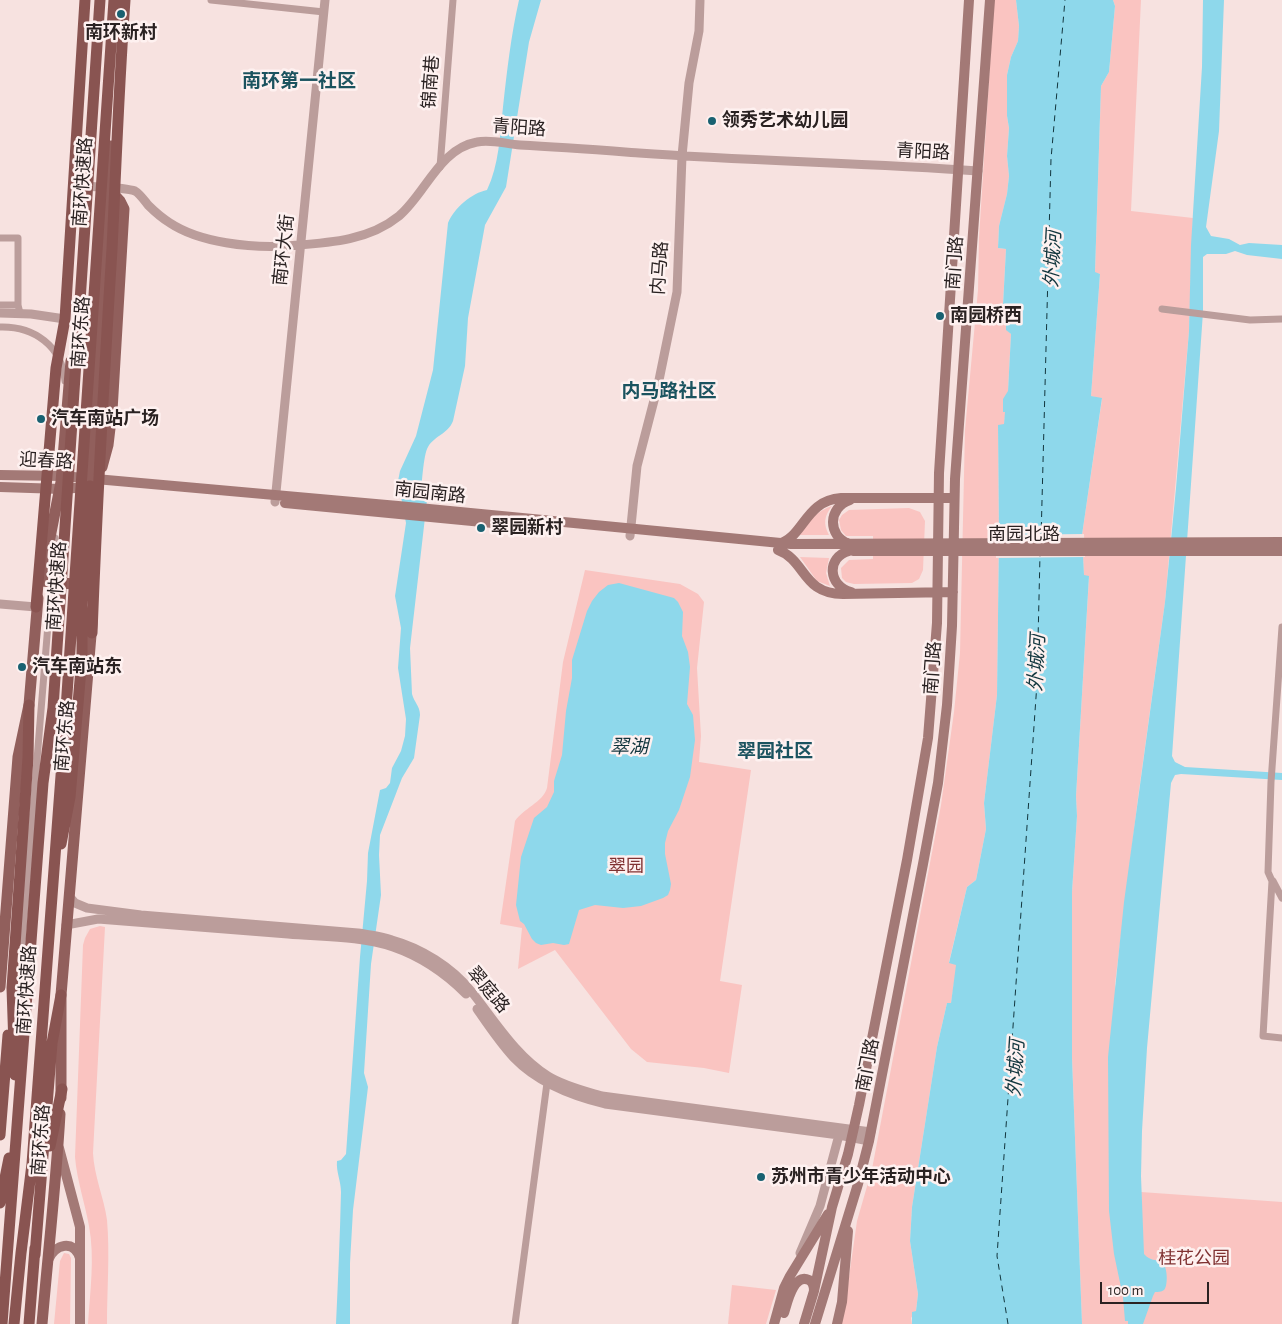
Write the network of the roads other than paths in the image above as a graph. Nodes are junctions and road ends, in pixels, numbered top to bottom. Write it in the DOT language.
graph roads {
  1 [pos="85,0"];
  2 [pos="94,0"];
  3 [pos="100,0"];
  4 [pos="114,0"];
  5 [pos="123,0"];
  6 [pos="211,0"];
  7 [pos="325,0"];
  8 [pos="452,0"];
  9 [pos="700,0"];
  10 [pos="970,0"];
  11 [pos="990,0"];
  12 [pos="324,12"];
  13 [pos="91,50"];
  14 [pos="682,156"];
  15 [pos="440,167"];
  16 [pos="960,170"];
  17 [pos="978,171"];
  18 [pos="82,186"];
  19 [pos="108,189"];
  20 [pos="0,238"];
  21 [pos="301,244"];
  22 [pos="0,305"];
  23 [pos="19,309"];
  24 [pos="1162,309"];
  25 [pos="0,314"];
  26 [pos="65,319"];
  27 [pos="1282,319"];
  28 [pos="0,327"];
  29 [pos="0,475"];
  30 [pos="48,476"];
  31 [pos="66,483"];
  32 [pos="94,483"];
  33 [pos="0,487"];
  34 [pos="47,488"];
  35 [pos="858,498"];
  36 [pos="938,498"];
  37 [pos="954,498"];
  38 [pos="275,499"];
  39 [pos="630,533"];
  40 [pos="1282,542"];
  41 [pos="772,546"];
  42 [pos="1200,546"];
  43 [pos="850,548"];
  44 [pos="1282,551"];
  45 [pos="42,581"];
  46 [pos="63,583"];
  47 [pos="84,585"];
  48 [pos="937,592"];
  49 [pos="953,592"];
  50 [pos="857,593"];
  51 [pos="0,604"];
  52 [pos="36,607"];
  53 [pos="1282,627"];
  54 [pos="29,705"];
  55 [pos="47,707"];
  56 [pos="62,839"];
  57 [pos="1272,881"];
  58 [pos="69,896"];
  59 [pos="1282,898"];
  60 [pos="51,900"];
  61 [pos="66,925"];
  62 [pos="357,937"];
  63 [pos="378,940"];
  64 [pos="0,987"];
  65 [pos="12,988"];
  66 [pos="28,990"];
  67 [pos="61,995"];
  68 [pos="1282,1038"];
  69 [pos="15,1039"];
  70 [pos="547,1083"];
  71 [pos="15,1087"];
  72 [pos="62,1089"];
  73 [pos="853,1133"];
  74 [pos="839,1134"];
  75 [pos="0,1135"];
  76 [pos="870,1137"];
  77 [pos="58,1143"];
  78 [pos="9,1158"];
  79 [pos="32,1164"];
  80 [pos="40,1196"];
  81 [pos="0,1203"];
  82 [pos="33,1207"];
  83 [pos="832,1207"];
  84 [pos="849,1214"];
  85 [pos="8,1255"];
  86 [pos="35,1255"];
  87 [pos="81,1259"];
  88 [pos="47,1261"];
  89 [pos="790,1276"];
  90 [pos="819,1292"];
  91 [pos="8,1319"];
  92 [pos="29,1319"];
  93 [pos="42,1320"];
  94 [pos="80,1324"];
  95 [pos="515,1324"];
  96 [pos="774,1324"];
  97 [pos="781,1324"];
  98 [pos="804,1324"];
  99 [pos="815,1324"];
  100 [pos="831,1324"];
  101 [pos="837,1324"];
  1 -- 26 [label="highway"];
  2 -- 13 [label="main road, 南环东路"];
  3 -- 55 [label="highway, 南环快速路"];
  4 -- 60 [label="highway, 南环快速路"];
  5 -- 19 [label="main road, 南环东路"];
  5 -- 32 [label="highway"];
  6 -- 12 [label="street"];
  7 -- 12 [label="street, 南环大街"];
  8 -- 15 [label="street, 锦南巷"];
  9 -- 14 [label="street, 内马路"];
  10 -- 16 [label="main road, 南门路"];
  11 -- 17 [label="main road, 南门路"];
  12 -- 21 [label="street, 南环大街"];
  13 -- 18 [label="main road, 南环东路"];
  13 -- 26 [label="main road"];
  14 -- 15 [label="street, 青阳路"];
  14 -- 16 [label="street, 青阳路"];
  14 -- 39 [label="street, 内马路"];
  15 -- 21 [label="street, 青阳路"];
  16 -- 17 [label="street, 青阳路"];
  16 -- 36 [label="main road, 南门路"];
  17 -- 37 [label="main road, 南门路"];
  18 -- 19 [label="street, 青阳路"];
  18 -- 31 [label="main road, 南环东路"];
  19 -- 21 [label="street, 青阳路"];
  19 -- 32 [label="main road, 南环东路"];
  19 -- 32 [label="main road"];
  20 -- 23 [label="street"];
  21 -- 38 [label="street, 南环大街"];
  22 -- 23 [label="street"];
  23 -- 25 [label="street"];
  23 -- 26 [label="street"];
  24 -- 27 [label="street"];
  26 -- 30 [label="highway"];
  28 -- 55 [label="street"];
  29 -- 30 [label="main road, 迎春路"];
  30 -- 31 [label="main road, 迎春路"];
  30 -- 34 [label="highway"];
  31 -- 32 [label="main road, 迎春路"];
  31 -- 34 [label="main road, 迎春路"];
  31 -- 45 [label="main road, 南环东路"];
  31 -- 46 [label="main road"];
  32 -- 38 [label="main road, 南园南路"];
  32 -- 47 [label="highway"];
  32 -- 58 [label="main road, 南环东路"];
  33 -- 34 [label="main road, 迎春路"];
  34 -- 52 [label="highway"];
  35 -- 36 [label="main road"];
  35 -- 41 [label="main road"];
  35 -- 43 [label="main road"];
  36 -- 37 [label="main road"];
  36 -- 48 [label="main road, 南门路"];
  37 -- 49 [label="main road, 南门路"];
  38 -- 39 [label="main road, 南园南路"];
  39 -- 41 [label="main road, 南园南路"];
  40 -- 42 [label="main road, 南园北路"];
  41 -- 43 [label="main road, 南园北路"];
  41 -- 50 [label="main road"];
  42 -- 43 [label="main road, 南园北路"];
  42 -- 44 [label="main road, 南园北路"];
  43 -- 50 [label="main road"];
  45 -- 46 [label="main road"];
  45 -- 52 [label="main road, 南环东路"];
  46 -- 47 [label="main road"];
  47 -- 56 [label="highway"];
  48 -- 49 [label="main road"];
  48 -- 50 [label="main road"];
  48 -- 73 [label="main road, 南门路"];
  49 -- 76 [label="main road, 南门路"];
  51 -- 52 [label="street"];
  52 -- 54 [label="main road, 南环东路"];
  53 -- 57 [label="street"];
  54 -- 64 [label="main road, 南环东路"];
  54 -- 65 [label="highway"];
  55 -- 66 [label="highway, 南环快速路"];
  55 -- 69 [label="street"];
  56 -- 60 [label="highway"];
  56 -- 82 [label="highway"];
  57 -- 59 [label="street"];
  57 -- 68 [label="street"];
  58 -- 61 [label="main road, 南环东路"];
  58 -- 62 [label="street, 翠庭路"];
  60 -- 79 [label="highway, 南环快速路"];
  61 -- 62 [label="street, 翠庭路"];
  61 -- 67 [label="main road, 南环东路"];
  62 -- 63 [label="street, 翠庭路"];
  63 -- 70 [label="street, 翠庭路"];
  63 -- 73 [label="street, 翠庭路"];
  65 -- 69 [label="highway"];
  65 -- 75 [label="highway"];
  66 -- 71 [label="highway, 南环快速路"];
  66 -- 85 [label="highway, 南环快速路"];
  67 -- 72 [label="main road, 南环东路"];
  67 -- 80 [label="highway"];
  69 -- 71 [label="highway"];
  70 -- 74 [label="street, 翠庭路"];
  70 -- 95 [label="street"];
  71 -- 78 [label="highway, 南环快速路"];
  72 -- 77 [label="main road, 南环东路"];
  72 -- 80 [label="highway"];
  73 -- 74 [label="street, 翠庭路"];
  73 -- 76 [label="street, 翠庭路"];
  73 -- 83 [label="main road, 南门路"];
  74 -- 89 [label="street"];
  76 -- 84 [label="main road, 南门路"];
  77 -- 87 [label="main road"];
  77 -- 88 [label="main road, 南环东路"];
  78 -- 81 [label="highway"];
  78 -- 85 [label="highway, 南环快速路"];
  79 -- 82 [label="highway"];
  79 -- 91 [label="highway, 南环快速路"];
  80 -- 86 [label="highway"];
  82 -- 86 [label="highway"];
  83 -- 89 [label="main road"];
  83 -- 90 [label="main road, 南门路"];
  84 -- 90 [label="main road, 南门路"];
  84 -- 101 [label="main road"];
  85 -- 91 [label="highway, 南环快速路"];
  86 -- 92 [label="highway"];
  87 -- 88 [label="main road"];
  87 -- 94 [label="main road"];
  88 -- 93 [label="main road, 南环东路"];
  89 -- 96 [label="main road"];
  90 -- 97 [label="main road"];
  90 -- 98 [label="main road, 南门路"];
  90 -- 99 [label="main road, 南门路"];
  90 -- 100 [label="main road"];
}
